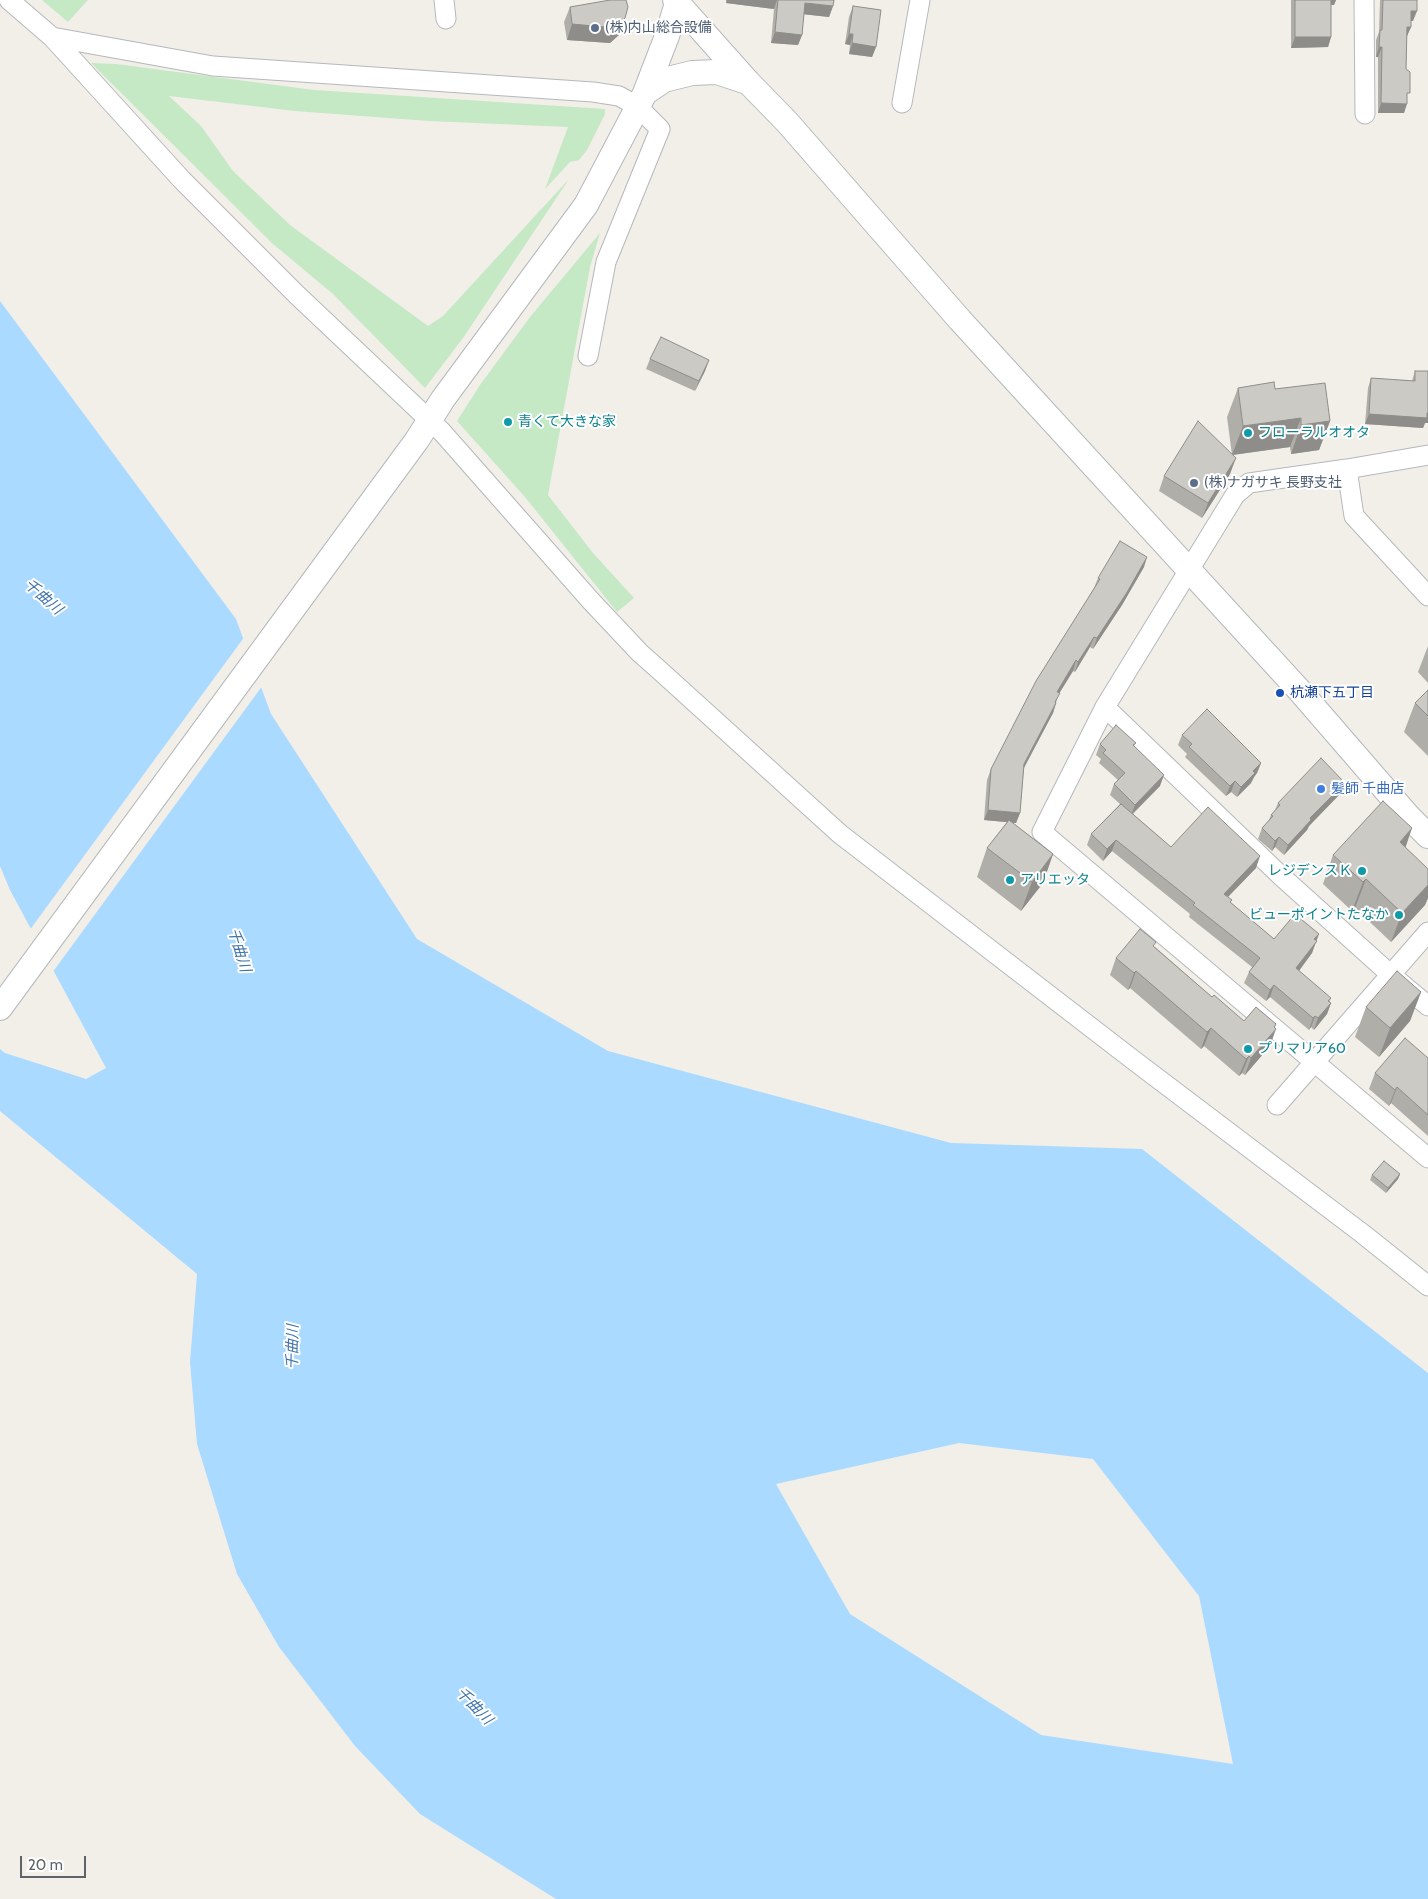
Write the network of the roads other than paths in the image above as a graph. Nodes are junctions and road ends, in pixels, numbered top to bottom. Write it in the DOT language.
graph roads {
  1 [pos="9,0"];
  2 [pos="444,0"];
  3 [pos="920,0"];
  4 [pos="1364,0"];
  5 [pos="677,1"];
  6 [pos="446,19"];
  7 [pos="52,37"];
  8 [pos="748,82"];
  9 [pos="642,99"];
  10 [pos="902,103"];
  11 [pos="1366,114"];
  12 [pos="588,356"];
  13 [pos="430,421"];
  14 [pos="1428,455"];
  15 [pos="1347,469"];
  16 [pos="1190,571"];
  17 [pos="1428,596"];
  18 [pos="1105,707"];
  19 [pos="1428,836"];
  20 [pos="1428,932"];
  21 [pos="1390,974"];
  22 [pos="1428,1006"];
  23 [pos="0,1008"];
  24 [pos="1314,1061"];
  25 [pos="1277,1105"];
  26 [pos="1428,1158"];
  27 [pos="1428,1286"];
  1 -- 7 [label="street"];
  2 -- 6 [label="street"];
  3 -- 10 [label="street"];
  4 -- 11 [label="street"];
  5 -- 8 [label="street"];
  5 -- 9 [label="street"];
  7 -- 9 [label="street"];
  7 -- 13 [label="street"];
  8 -- 9 [label="street"];
  8 -- 16 [label="street"];
  9 -- 12 [label="street"];
  9 -- 13 [label="street"];
  13 -- 23 [label="street"];
  13 -- 27 [label="street"];
  14 -- 15 [label="street"];
  15 -- 16 [label="street"];
  15 -- 17 [label="street"];
  16 -- 18 [label="street"];
  16 -- 19 [label="street"];
  18 -- 21 [label="street"];
  18 -- 24 [label="street"];
  20 -- 21 [label="street"];
  21 -- 22 [label="street"];
  21 -- 24 [label="street"];
  24 -- 25 [label="street"];
  24 -- 26 [label="street"];
}
